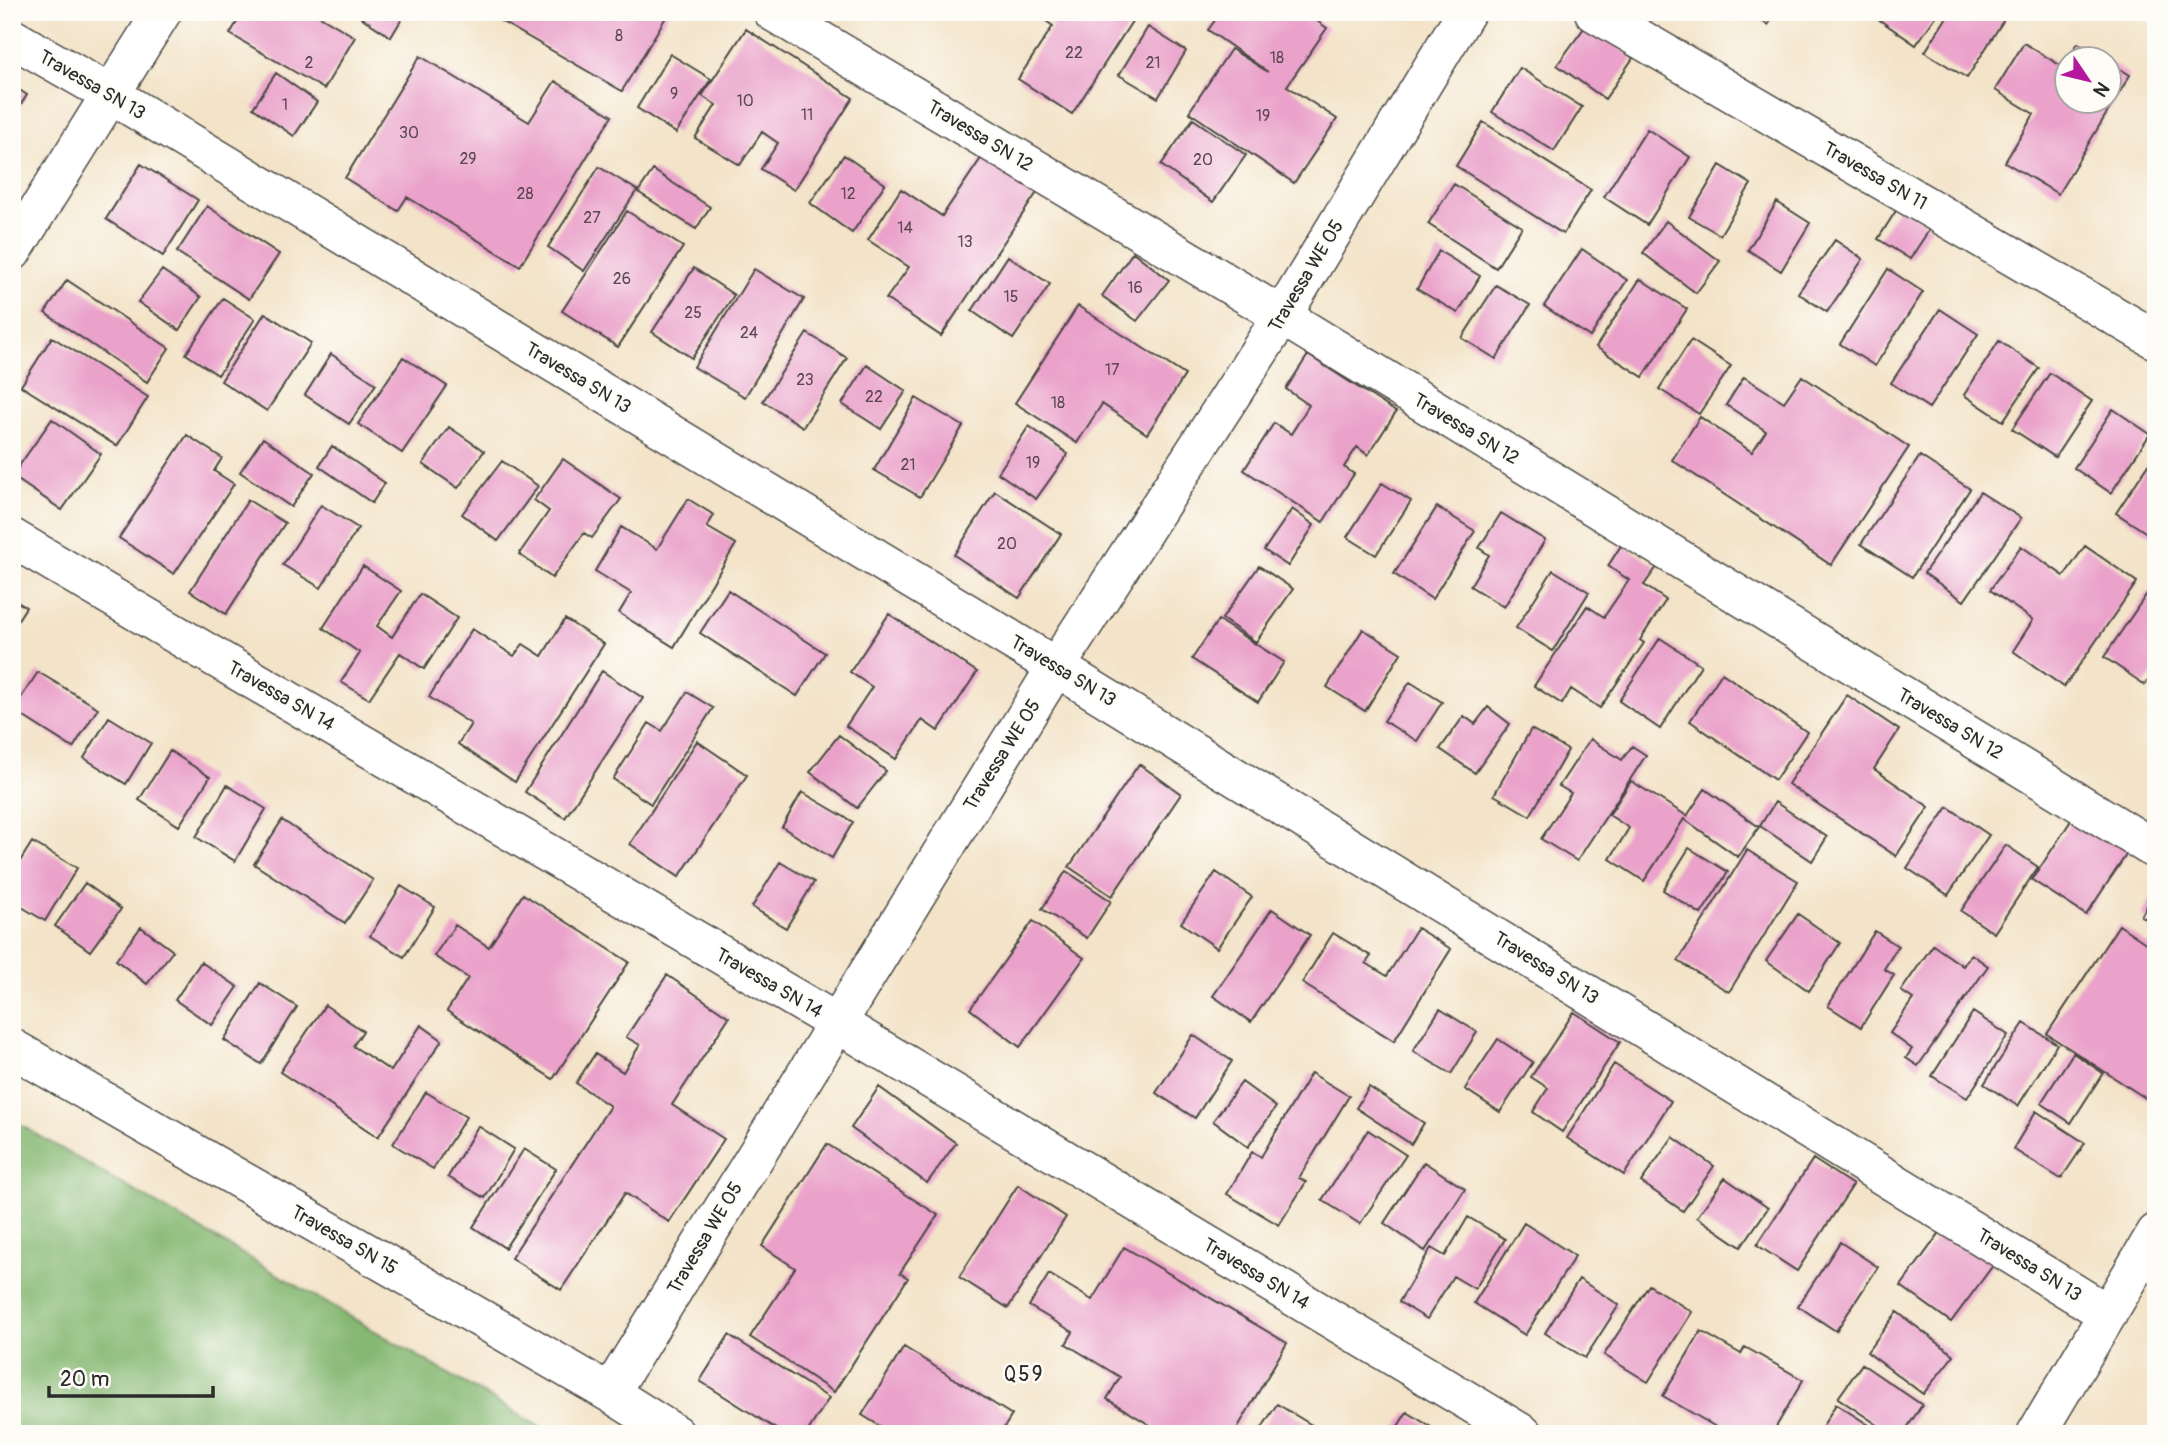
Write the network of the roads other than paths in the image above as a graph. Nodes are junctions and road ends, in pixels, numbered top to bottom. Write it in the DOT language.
graph roads {
  1 [pos="162,12"];
  2 [pos="773,12"];
  3 [pos="1466,12"];
  4 [pos="1594,12"];
  5 [pos="12,38"];
  6 [pos="110,94"];
  7 [pos="12,252"];
  8 [pos="1282,316"];
  9 [pos="2156,340"];
  10 [pos="12,538"];
  11 [pos="1056,667"];
  12 [pos="2156,850"];
  13 [pos="837,1023"];
  14 [pos="12,1048"];
  15 [pos="2156,1233"];
  16 [pos="2108,1314"];
  17 [pos="610,1393"];
  18 [pos="675,1434"];
  19 [pos="1523,1434"];
  20 [pos="2036,1434"];
  1 -- 6 [label="street"];
  2 -- 8 [label="street, Travessa SN 12"];
  3 -- 8 [label="street, Travessa WE 05"];
  4 -- 9 [label="street, Travessa SN 11"];
  5 -- 6 [label="street, Travessa SN 13"];
  6 -- 7 [label="street"];
  6 -- 11 [label="street, Travessa SN 13"];
  8 -- 11 [label="street, Travessa WE 05"];
  8 -- 12 [label="street, Travessa SN 12"];
  10 -- 13 [label="street, Travessa SN 14"];
  11 -- 13 [label="street, Travessa WE 05"];
  11 -- 16 [label="street, Travessa SN 13"];
  13 -- 17 [label="street, Travessa WE 05"];
  13 -- 19 [label="street, Travessa SN 14"];
  14 -- 17 [label="street, Travessa SN 15"];
  15 -- 16 [label="street"];
  16 -- 20 [label="street"];
  17 -- 18 [label="street, Travessa SN 15"];
}
